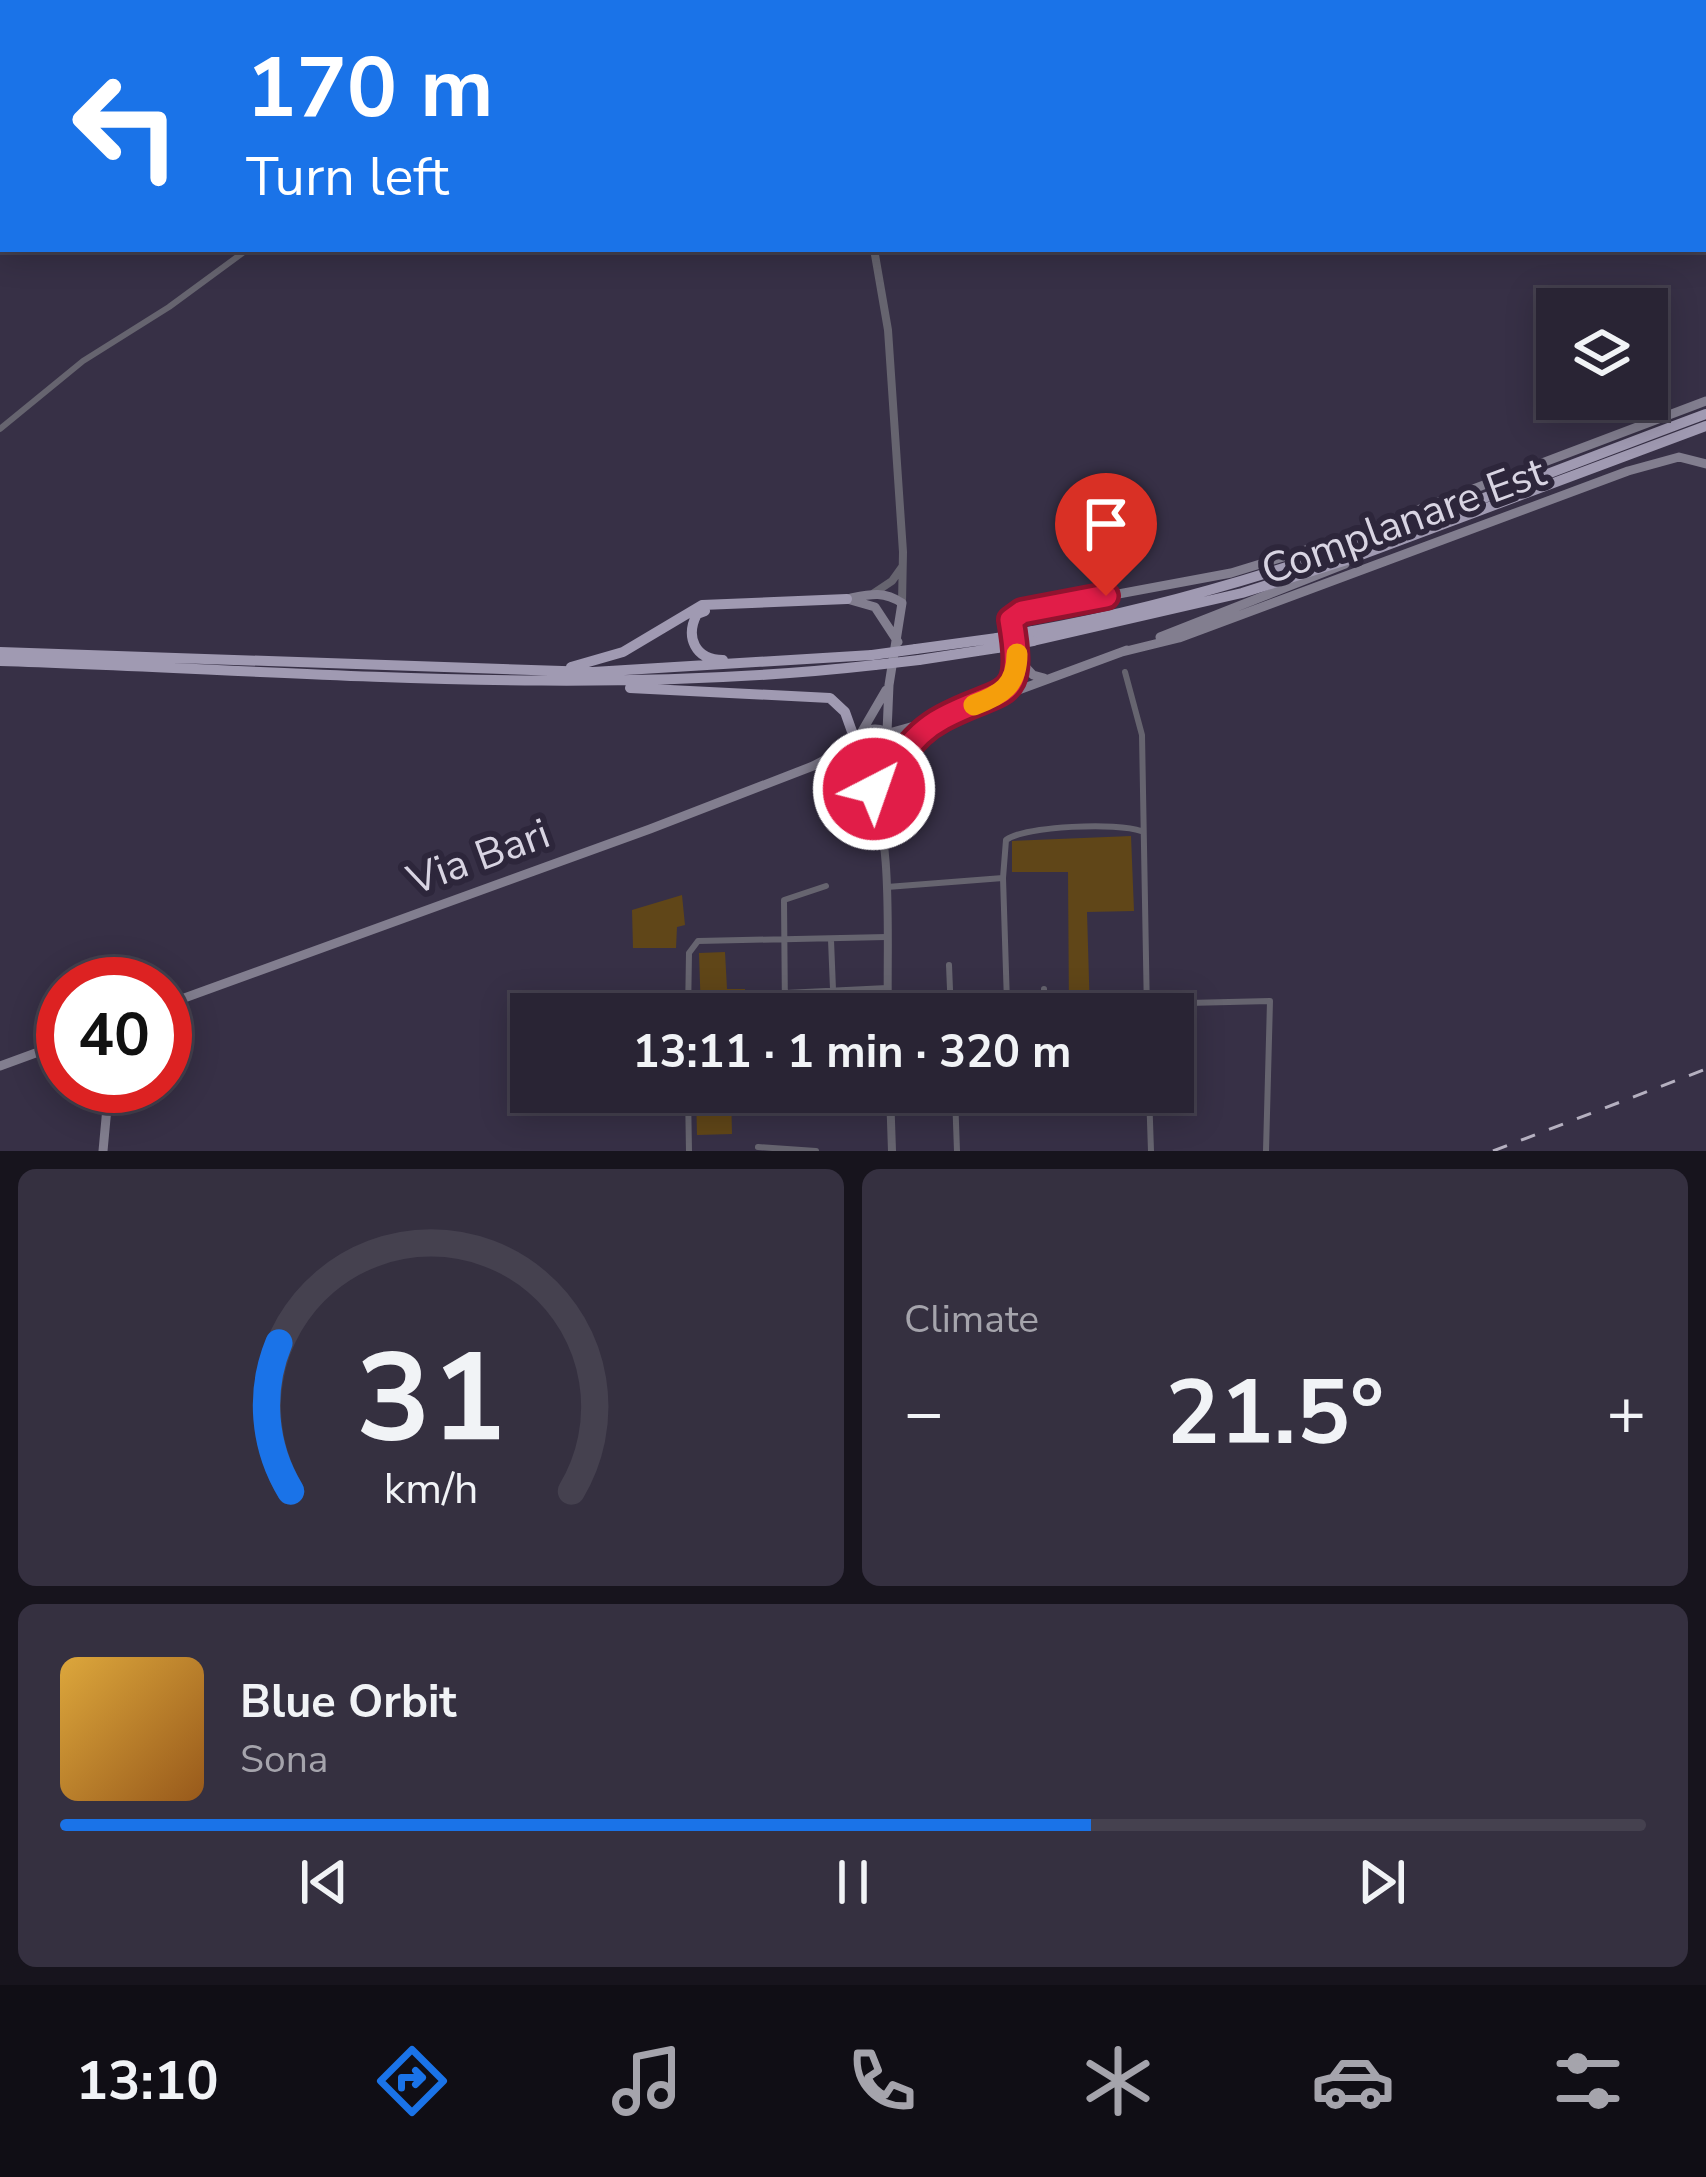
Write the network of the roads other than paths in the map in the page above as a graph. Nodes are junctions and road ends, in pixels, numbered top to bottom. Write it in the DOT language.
graph roads {
  1 [pos="244,252"];
  2 [pos="875,252"];
  3 [pos="1706,401"];
  4 [pos="1706,414"];
  5 [pos="1706,425"];
  6 [pos="0,429"];
  7 [pos="1706,464"];
  8 [pos="1363,554"];
  9 [pos="903,566"];
  10 [pos="874,593"];
  11 [pos="847,598"];
  12 [pos="902,603"];
  13 [pos="730,604"];
  14 [pos="874,607"];
  15 [pos="1033,636"];
  16 [pos="898,642"];
  17 [pos="1122,652"];
  18 [pos="0,656"];
  19 [pos="1018,659"];
  20 [pos="873,660"];
  21 [pos="793,662"];
  22 [pos="550,671"];
  23 [pos="1126,672"];
  24 [pos="478,678"];
  25 [pos="1044,679"];
  26 [pos="889,686"];
  27 [pos="1003,694"];
  28 [pos="943,718"];
  29 [pos="888,732"];
  30 [pos="856,740"];
  31 [pos="813,766"];
  32 [pos="893,767"];
  33 [pos="864,772"];
  34 [pos="879,808"];
  35 [pos="1141,831"];
  36 [pos="1003,878"];
  37 [pos="826,886"];
  38 [pos="885,887"];
  39 [pos="886,937"];
  40 [pos="831,940"];
  41 [pos="784,941"];
  42 [pos="949,965"];
  43 [pos="887,988"];
  44 [pos="1044,989"];
  45 [pos="833,992"];
  46 [pos="688,993"];
  47 [pos="785,993"];
  48 [pos="887,993"];
  49 [pos="950,993"];
  50 [pos="1007,993"];
  51 [pos="1044,993"];
  52 [pos="1147,993"];
  53 [pos="192,995"];
  54 [pos="1194,1003"];
  55 [pos="36,1053"];
  56 [pos="0,1066"];
  57 [pos="107,1113"];
  58 [pos="688,1113"];
  59 [pos="891,1113"];
  60 [pos="956,1113"];
  61 [pos="1150,1113"];
  62 [pos="758,1147"];
  63 [pos="798,1150"];
  64 [pos="103,1151"];
  65 [pos="689,1151"];
  66 [pos="816,1151"];
  67 [pos="892,1151"];
  68 [pos="957,1151"];
  69 [pos="1151,1151"];
  70 [pos="1266,1151"];
  1 -- 6 [label="street"];
  2 -- 9 [label="street"];
  3 -- 19 [label="main road"];
  4 -- 15 [label="highway"];
  5 -- 8 [label="highway"];
  7 -- 17 [label="main road, Complanare Est"];
  8 -- 15 [label="highway"];
  8 -- 17 [label="main road"];
  9 -- 10 [label="street"];
  9 -- 12 [label="street"];
  10 -- 11 [label="main road"];
  10 -- 12 [label="main road"];
  11 -- 13 [label="highway"];
  11 -- 14 [label="main road"];
  12 -- 14 [label="main road"];
  12 -- 16 [label="main road"];
  13 -- 21 [label="highway"];
  13 -- 22 [label="highway"];
  14 -- 16 [label="main road"];
  15 -- 20 [label="highway, bridge"];
  16 -- 26 [label="main road"];
  17 -- 25 [label="main road"];
  18 -- 22 [label="highway"];
  18 -- 24 [label="highway"];
  19 -- 25 [label="main road"];
  19 -- 27 [label="main road"];
  20 -- 21 [label="highway"];
  20 -- 24 [label="highway"];
  21 -- 22 [label="highway"];
  23 -- 35 [label="street"];
  24 -- 30 [label="highway"];
  25 -- 27 [label="main road"];
  26 -- 29 [label="main road"];
  26 -- 30 [label="main road"];
  27 -- 28 [label="main road"];
  28 -- 29 [label="main road"];
  28 -- 32 [label="main road"];
  29 -- 30 [label="main road"];
  29 -- 32 [label="main road"];
  30 -- 31 [label="main road, Via Bari"];
  30 -- 33 [label="main road"];
  31 -- 33 [label="main road"];
  31 -- 53 [label="main road, Via Bari"];
  32 -- 33 [label="main road"];
  32 -- 34 [label="street"];
  33 -- 34 [label="street"];
  34 -- 38 [label="street"];
  35 -- 36 [label="street"];
  35 -- 52 [label="street"];
  36 -- 38 [label="street"];
  36 -- 50 [label="street"];
  37 -- 41 [label="street"];
  38 -- 39 [label="street"];
  39 -- 40 [label="street"];
  39 -- 43 [label="street"];
  40 -- 41 [label="street"];
  40 -- 45 [label="street"];
  41 -- 46 [label="street"];
  41 -- 47 [label="street"];
  42 -- 49 [label="street"];
  43 -- 45 [label="street"];
  43 -- 48 [label="street"];
  44 -- 51 [label="street"];
  45 -- 47 [label="street"];
  54 -- 70 [label="street"];
  55 -- 56 [label="main road"];
  57 -- 64 [label="main road"];
  58 -- 65 [label="street"];
  59 -- 67 [label="street"];
  60 -- 68 [label="street"];
  61 -- 69 [label="street"];
  62 -- 63 [label="street"];
  63 -- 66 [label="street"];
}
